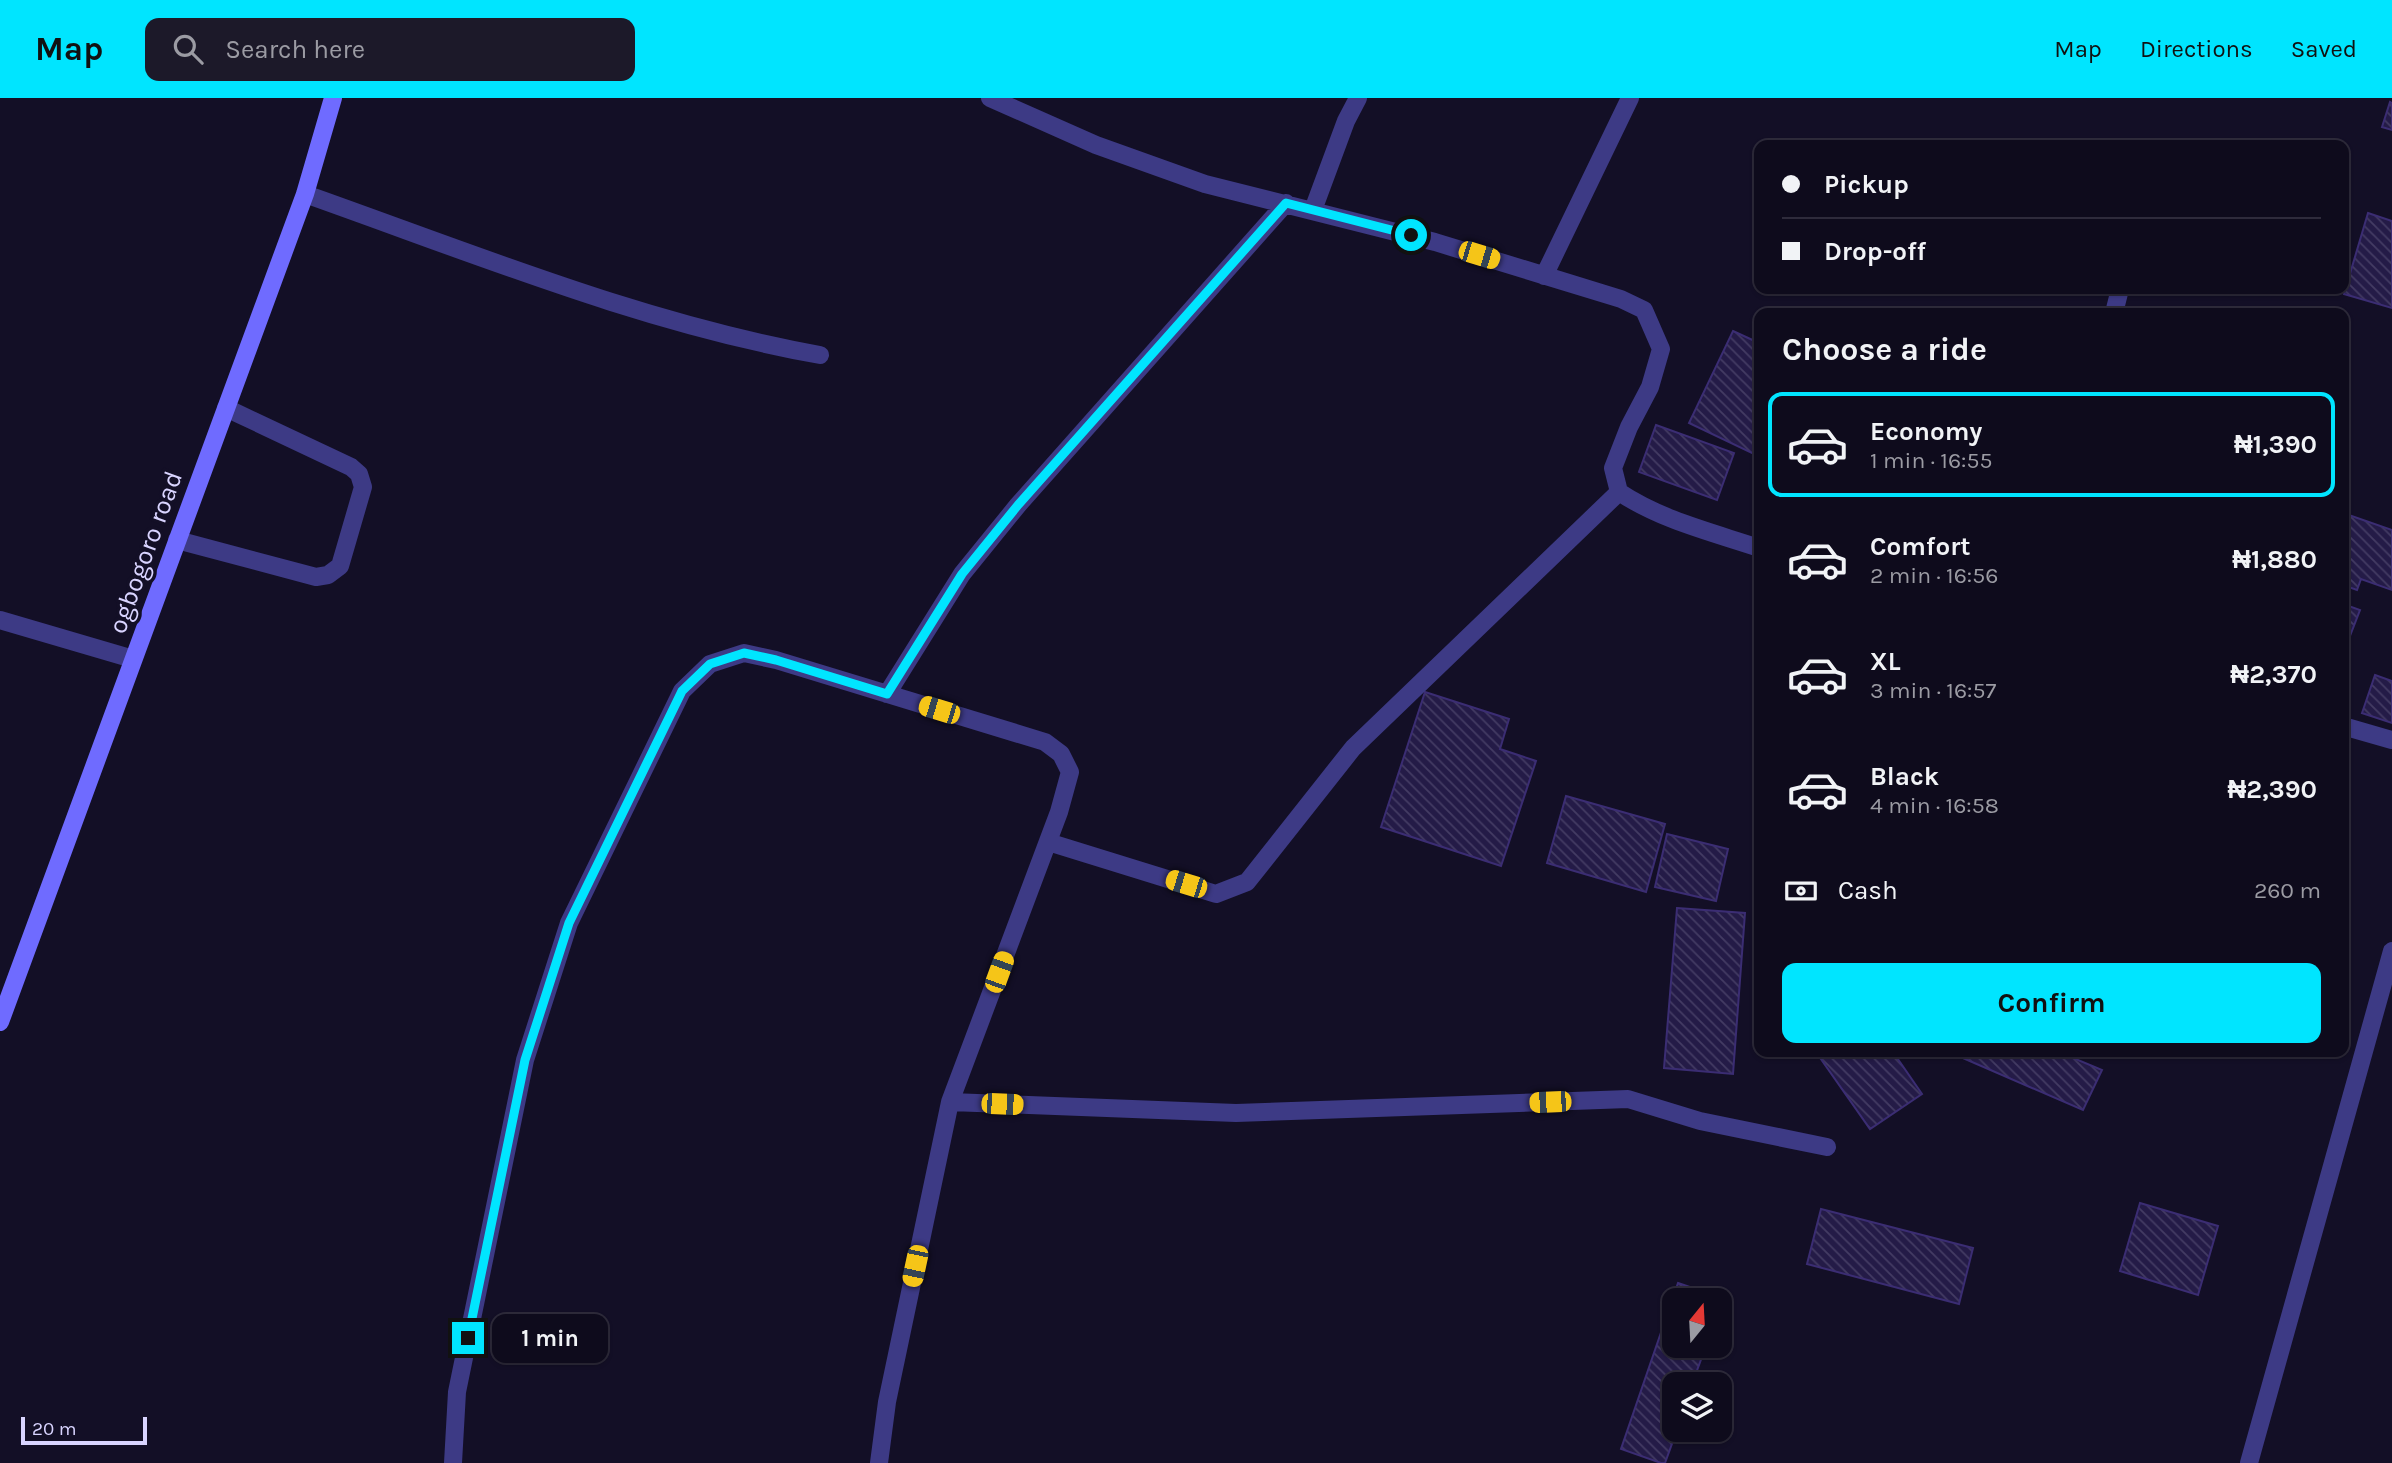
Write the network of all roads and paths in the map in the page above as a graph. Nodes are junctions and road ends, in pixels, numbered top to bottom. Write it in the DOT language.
graph roads {
  1 [pos="333,98"];
  2 [pos="990,98"];
  3 [pos="1358,98"];
  4 [pos="1630,98"];
  5 [pos="305,194"];
  6 [pos="1286,203"];
  7 [pos="1314,210"];
  8 [pos="1544,276"];
  9 [pos="820,355"];
  10 [pos="226,408"];
  11 [pos="1619,492"];
  12 [pos="177,540"];
  13 [pos="1754,546"];
  14 [pos="0,620"];
  15 [pos="133,660"];
  16 [pos="887,694"];
  17 [pos="2349,728"];
  18 [pos="2392,740"];
  19 [pos="1048,842"];
  20 [pos="2392,951"];
  21 [pos="0,1022"];
  22 [pos="950,1102"];
  23 [pos="1827,1147"];
  24 [pos="453,1463"];
  25 [pos="879,1463"];
  26 [pos="2249,1463"];
  1 -- 5 [label="street, ogbogoro road"];
  2 -- 6 [label="street"];
  3 -- 7 [label="street"];
  4 -- 8 [label="street"];
  5 -- 9 [label="street"];
  5 -- 10 [label="street, ogbogoro road"];
  6 -- 7 [label="street"];
  6 -- 16 [label="street"];
  7 -- 8 [label="street"];
  8 -- 11 [label="street"];
  10 -- 12 [label="street, ogbogoro road"];
  10 -- 12 [label="street"];
  11 -- 13 [label="street"];
  11 -- 19 [label="street"];
  12 -- 15 [label="street, ogbogoro road"];
  14 -- 15 [label="street"];
  15 -- 21 [label="street, ogbogoro road"];
  16 -- 19 [label="street"];
  16 -- 24 [label="street"];
  17 -- 18 [label="street"];
  19 -- 22 [label="street"];
  20 -- 26 [label="street"];
  22 -- 23 [label="street"];
  22 -- 25 [label="street"];
}
